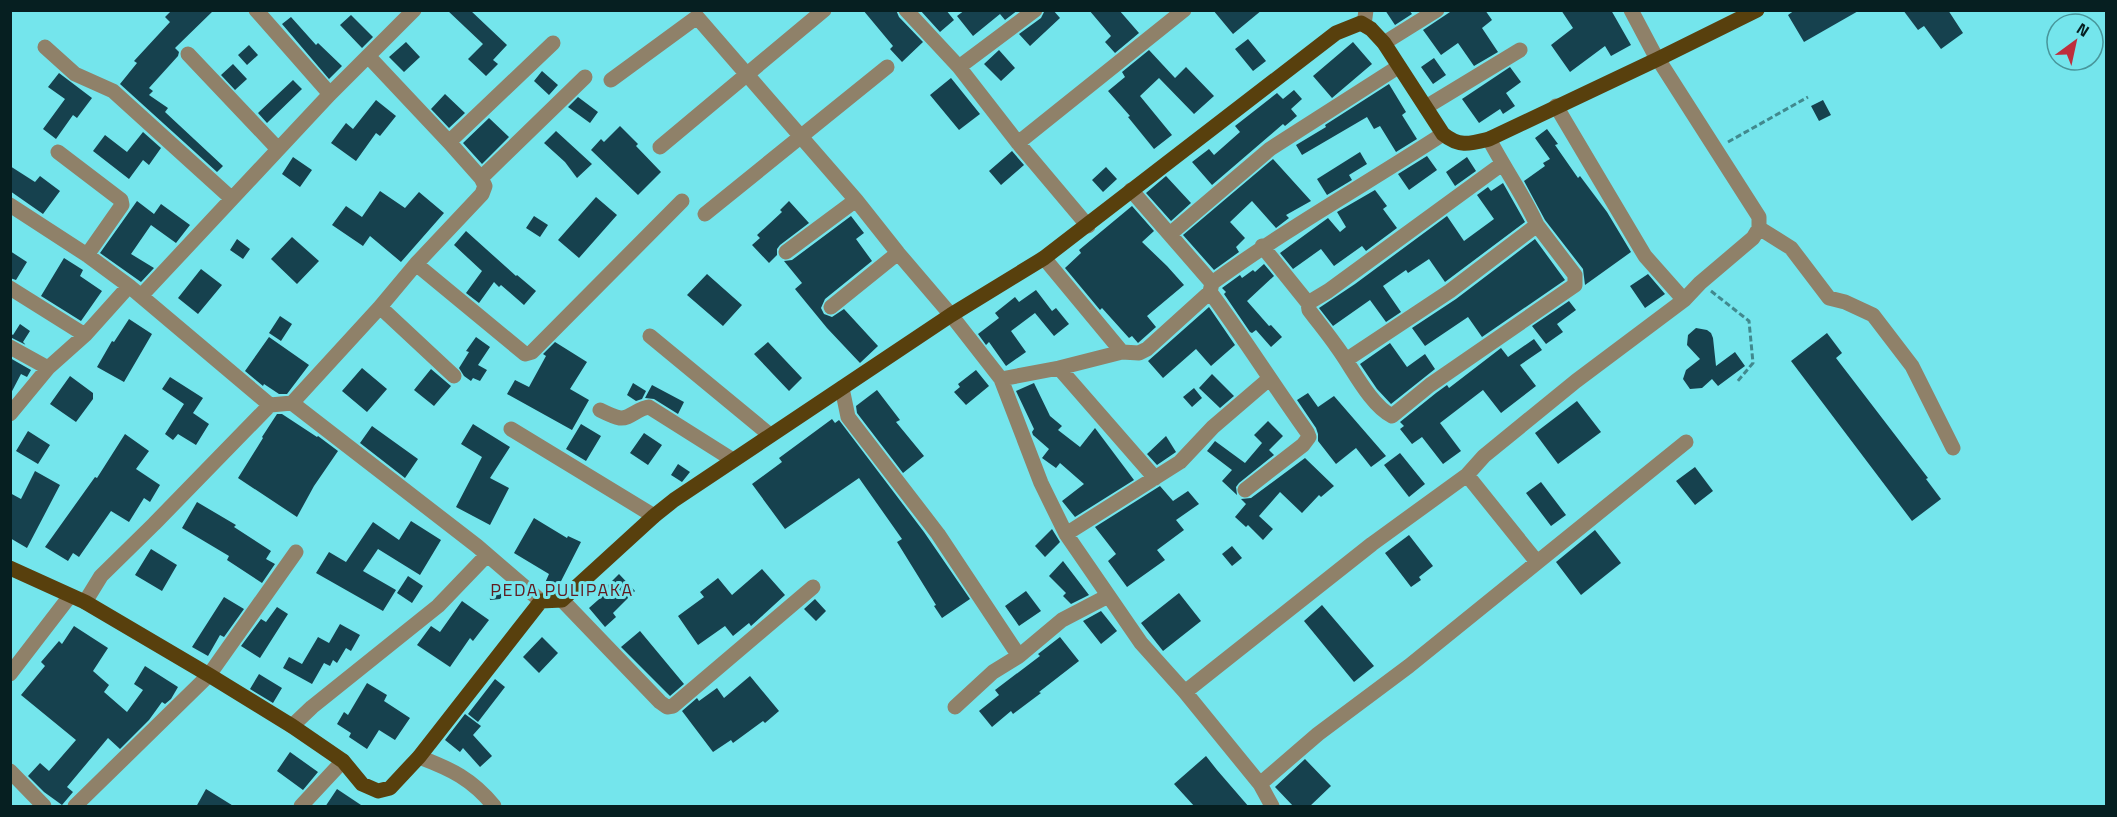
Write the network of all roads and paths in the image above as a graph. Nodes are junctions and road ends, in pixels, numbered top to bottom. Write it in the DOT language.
graph roads {
  1 [pos="256,10"];
  2 [pos="414,10"];
  3 [pos="824,10"];
  4 [pos="906,10"];
  5 [pos="1035,10"];
  6 [pos="1184,10"];
  7 [pos="1437,10"];
  8 [pos="1631,10"];
  9 [pos="1757,10"];
  10 [pos="1365,18"];
  11 [pos="553,43"];
  12 [pos="1384,43"];
  13 [pos="45,47"];
  14 [pos="1520,50"];
  15 [pos="188,54"];
  16 [pos="369,57"];
  17 [pos="1658,59"];
  18 [pos="887,67"];
  19 [pos="959,67"];
  20 [pos="1398,67"];
  21 [pos="746,75"];
  22 [pos="585,78"];
  23 [pos="611,80"];
  24 [pos="330,94"];
  25 [pos="1808,97"];
  26 [pos="1556,106"];
  27 [pos="1426,107"];
  28 [pos="1443,134"];
  29 [pos="801,137"];
  30 [pos="1489,138"];
  31 [pos="449,142"];
  32 [pos="1018,142"];
  33 [pos="660,147"];
  34 [pos="278,149"];
  35 [pos="1716,149"];
  36 [pos="58,152"];
  37 [pos="1502,164"];
  38 [pos="481,178"];
  39 [pos="1131,190"];
  40 [pos="231,198"];
  41 [pos="856,200"];
  42 [pos="682,201"];
  43 [pos="10,206"];
  44 [pos="705,214"];
  45 [pos="1537,225"];
  46 [pos="1088,226"];
  47 [pos="1759,228"];
  48 [pos="1170,234"];
  49 [pos="1262,246"];
  50 [pos="786,252"];
  51 [pos="898,253"];
  52 [pos="87,255"];
  53 [pos="1044,258"];
  54 [pos="416,264"];
  55 [pos="1700,282"];
  56 [pos="129,286"];
  57 [pos="10,288"];
  58 [pos="1211,288"];
  59 [pos="141,296"];
  60 [pos="1684,300"];
  61 [pos="1308,303"];
  62 [pos="380,307"];
  63 [pos="831,307"];
  64 [pos="951,315"];
  65 [pos="85,335"];
  66 [pos="650,336"];
  67 [pos="10,347"];
  68 [pos="1122,352"];
  69 [pos="1346,360"];
  70 [pos="48,368"];
  71 [pos="1059,368"];
  72 [pos="454,376"];
  73 [pos="1001,379"];
  74 [pos="1269,379"];
  75 [pos="1737,382"];
  76 [pos="842,388"];
  77 [pos="292,403"];
  78 [pos="270,405"];
  79 [pos="600,410"];
  80 [pos="10,414"];
  81 [pos="511,429"];
  82 [pos="770,435"];
  83 [pos="1686,442"];
  84 [pos="1953,448"];
  85 [pos="733,460"];
  86 [pos="1467,475"];
  87 [pos="1155,478"];
  88 [pos="1245,490"];
  89 [pos="654,516"];
  90 [pos="1066,534"];
  91 [pos="296,552"];
  92 [pos="487,555"];
  93 [pos="1537,562"];
  94 [pos="10,568"];
  95 [pos="813,587"];
  96 [pos="1108,596"];
  97 [pos="77,599"];
  98 [pos="562,600"];
  99 [pos="541,601"];
  100 [pos="1019,656"];
  101 [pos="10,674"];
  102 [pos="209,675"];
  103 [pos="1185,692"];
  104 [pos="955,707"];
  105 [pos="292,726"];
  106 [pos="419,757"];
  107 [pos="343,761"];
  108 [pos="10,771"];
  109 [pos="1260,784"];
  110 [pos="44,807"];
  111 [pos="75,807"];
  112 [pos="301,807"];
  113 [pos="494,807"];
  114 [pos="1272,807"];
  1 -- 24 [label="street"];
  2 -- 16 [label="street"];
  3 -- 21 [label="street"];
  4 -- 19 [label="street"];
  5 -- 19 [label="street"];
  6 -- 32 [label="street"];
  7 -- 12 [label="street"];
  8 -- 17 [label="street"];
  9 -- 17 [label="main road"];
  10 -- 12 [label="main road"];
  10 -- 39 [label="main road"];
  11 -- 31 [label="street"];
  12 -- 20 [label="main road"];
  13 -- 40 [label="street"];
  14 -- 27 [label="street"];
  15 -- 34 [label="street"];
  16 -- 24 [label="street"];
  16 -- 31 [label="street"];
  17 -- 26 [label="main road"];
  17 -- 35 [label="street"];
  18 -- 29 [label="street"];
  19 -- 32 [label="street"];
  20 -- 27 [label="main road"];
  20 -- 48 [label="street"];
  21 -- 23 [label="street"];
  21 -- 29 [label="street"];
  21 -- 33 [label="street"];
  22 -- 38 [label="street"];
  24 -- 34 [label="street"];
  25 -- 35 [label="path"];
  26 -- 30 [label="main road"];
  26 -- 60 [label="street"];
  27 -- 28 [label="main road"];
  28 -- 30 [label="main road"];
  28 -- 49 [label="street"];
  29 -- 41 [label="street"];
  29 -- 44 [label="street"];
  30 -- 37 [label="street"];
  31 -- 38 [label="street"];
  32 -- 46 [label="street"];
  34 -- 40 [label="street"];
  35 -- 47 [label="street"];
  36 -- 52 [label="street"];
  37 -- 45 [label="street"];
  37 -- 61 [label="street"];
  38 -- 54 [label="street"];
  39 -- 46 [label="main road"];
  39 -- 48 [label="street"];
  40 -- 59 [label="street"];
  41 -- 50 [label="street"];
  41 -- 51 [label="street"];
  42 -- 54 [label="street"];
  43 -- 52 [label="street"];
  45 -- 69 [label="street"];
  45 -- 69 [label="street"];
  46 -- 53 [label="main road"];
  47 -- 55 [label="street"];
  47 -- 84 [label="street"];
  48 -- 58 [label="street"];
  49 -- 58 [label="street"];
  49 -- 61 [label="street"];
  51 -- 63 [label="street"];
  51 -- 64 [label="street"];
  52 -- 56 [label="street"];
  53 -- 64 [label="main road"];
  53 -- 68 [label="street"];
  54 -- 62 [label="street"];
  55 -- 60 [label="street"];
  55 -- 75 [label="path"];
  56 -- 59 [label="street"];
  56 -- 65 [label="street"];
  57 -- 65 [label="street"];
  58 -- 68 [label="street"];
  58 -- 74 [label="street"];
  59 -- 78 [label="street"];
  60 -- 86 [label="street"];
  61 -- 69 [label="street"];
  62 -- 72 [label="street"];
  62 -- 77 [label="street"];
  64 -- 73 [label="street"];
  64 -- 76 [label="main road"];
  65 -- 70 [label="street"];
  66 -- 82 [label="street"];
  67 -- 70 [label="street"];
  68 -- 71 [label="street"];
  70 -- 80 [label="street"];
  71 -- 73 [label="street"];
  71 -- 87 [label="street"];
  73 -- 90 [label="street"];
  74 -- 87 [label="street"];
  74 -- 88 [label="street"];
  76 -- 82 [label="main road"];
  76 -- 100 [label="street"];
  77 -- 78 [label="street"];
  77 -- 92 [label="street"];
  78 -- 97 [label="street"];
  79 -- 85 [label="street"];
  81 -- 89 [label="street"];
  82 -- 85 [label="main road"];
  83 -- 93 [label="street"];
  85 -- 89 [label="main road"];
  86 -- 93 [label="street"];
  86 -- 103 [label="street"];
  87 -- 90 [label="street"];
  89 -- 98 [label="main road"];
  90 -- 96 [label="street"];
  91 -- 102 [label="street"];
  92 -- 99 [label="street"];
  92 -- 105 [label="street"];
  93 -- 109 [label="street"];
  94 -- 97 [label="main road"];
  95 -- 98 [label="street"];
  96 -- 100 [label="street"];
  96 -- 103 [label="street"];
  97 -- 101 [label="street"];
  97 -- 102 [label="main road"];
  98 -- 99 [label="main road"];
  99 -- 106 [label="main road"];
  100 -- 104 [label="street"];
  102 -- 105 [label="main road"];
  102 -- 111 [label="street"];
  103 -- 109 [label="street"];
  105 -- 107 [label="main road"];
  106 -- 107 [label="main road"];
  106 -- 113 [label="street"];
  107 -- 112 [label="street"];
  108 -- 110 [label="street"];
  109 -- 114 [label="street"];
}
